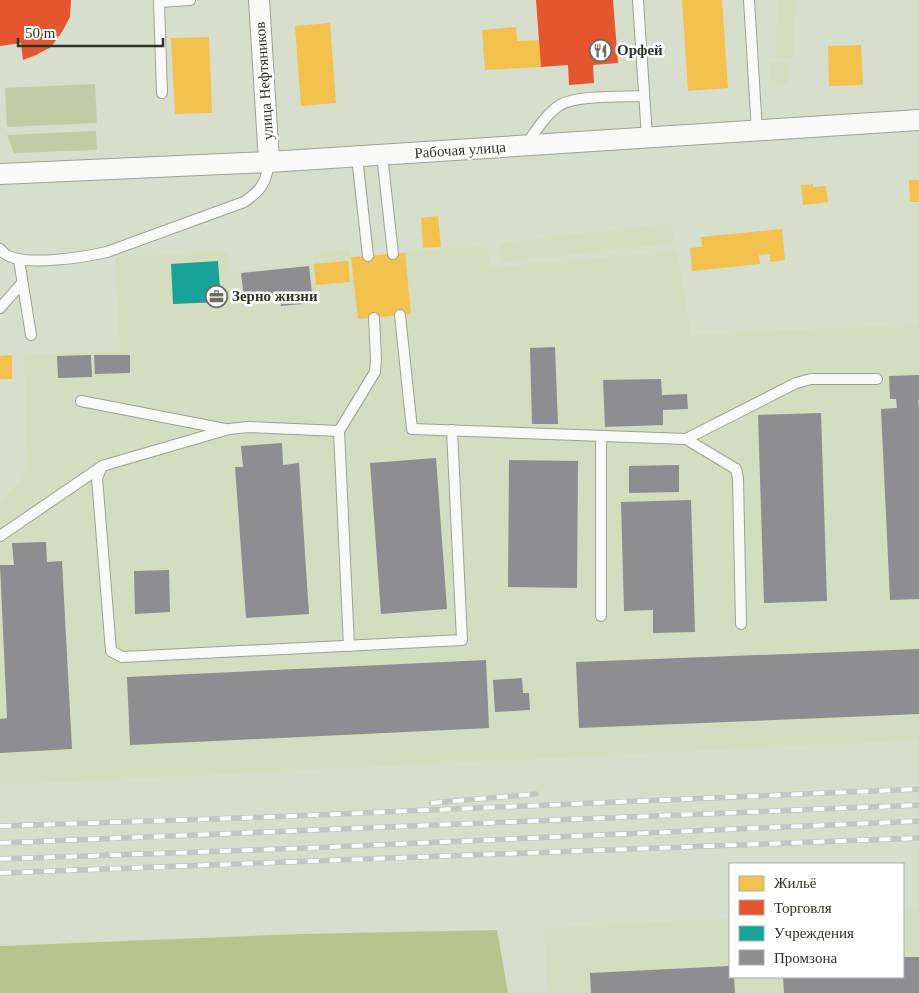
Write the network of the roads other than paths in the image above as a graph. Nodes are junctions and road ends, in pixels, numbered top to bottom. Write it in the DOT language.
graph roads {
  1 [pos="190,0"];
  2 [pos="259,0"];
  3 [pos="638,0"];
  4 [pos="750,0"];
  5 [pos="158,1"];
  6 [pos="162,93"];
  7 [pos="644,96"];
  8 [pos="919,120"];
  9 [pos="757,132"];
  10 [pos="647,138"];
  11 [pos="524,146"];
  12 [pos="382,155"];
  13 [pos="357,157"];
  14 [pos="269,162"];
  15 [pos="0,163"];
  16 [pos="0,174"];
  17 [pos="0,249"];
  18 [pos="393,254"];
  19 [pos="368,256"];
  20 [pos="19,260"];
  21 [pos="22,283"];
  22 [pos="0,308"];
  23 [pos="400,315"];
  24 [pos="374,318"];
  25 [pos="31,335"];
  26 [pos="877,379"];
  27 [pos="81,401"];
  28 [pos="228,429"];
  29 [pos="452,430"];
  30 [pos="339,431"];
  31 [pos="601,436"];
  32 [pos="686,439"];
  33 [pos="102,466"];
  34 [pos="0,536"];
  35 [pos="601,616"];
  36 [pos="741,624"];
  37 [pos="349,646"];
  1 -- 5 [label="lane"];
  2 -- 14 [label="street, улица Нефтяников"];
  3 -- 7 [label="lane"];
  4 -- 9 [label="lane"];
  5 -- 6 [label="lane"];
  7 -- 10 [label="lane"];
  7 -- 11 [label="lane"];
  8 -- 9 [label="street, Рабочая улица"];
  9 -- 10 [label="street, Рабочая улица"];
  10 -- 11 [label="street, Рабочая улица"];
  11 -- 12 [label="street, Рабочая улица"];
  12 -- 13 [label="street, Рабочая улица"];
  12 -- 18 [label="lane"];
  13 -- 14 [label="street, Рабочая улица"];
  13 -- 19 [label="lane"];
  14 -- 16 [label="street, Рабочая улица"];
  14 -- 20 [label="lane"];
  15 -- 16 [label="lane"];
  17 -- 20 [label="lane"];
  20 -- 21 [label="lane"];
  21 -- 22 [label="lane"];
  21 -- 25 [label="lane"];
  23 -- 29 [label="lane"];
  24 -- 30 [label="lane"];
  26 -- 32 [label="lane"];
  27 -- 28 [label="lane"];
  28 -- 30 [label="lane"];
  28 -- 33 [label="lane"];
  29 -- 31 [label="lane"];
  29 -- 37 [label="lane"];
  30 -- 37 [label="lane"];
  31 -- 32 [label="lane"];
  31 -- 35 [label="lane"];
  32 -- 36 [label="lane"];
  33 -- 34 [label="lane"];
  33 -- 37 [label="lane"];
}
